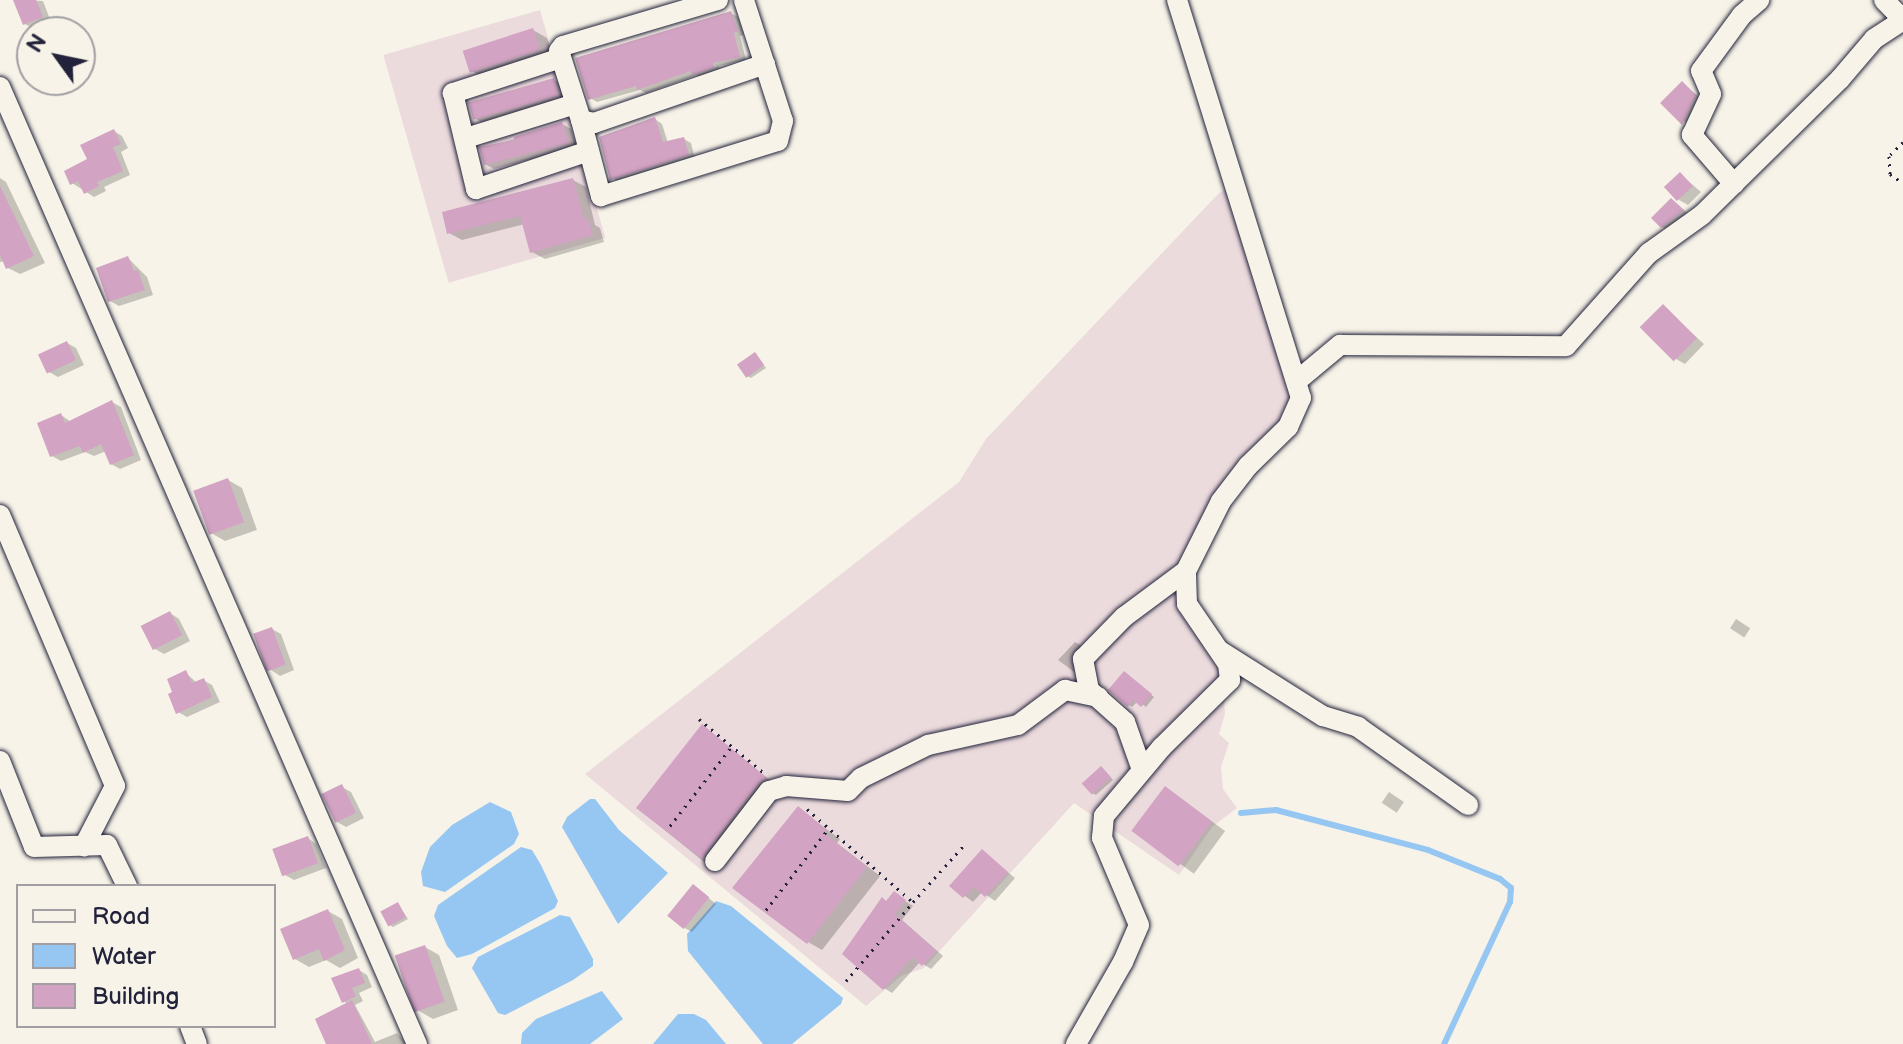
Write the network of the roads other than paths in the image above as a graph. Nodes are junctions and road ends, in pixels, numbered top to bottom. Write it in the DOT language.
graph roads {
  1 [pos="718,0"];
  2 [pos="744,0"];
  3 [pos="1177,0"];
  4 [pos="1759,0"];
  5 [pos="1884,0"];
  6 [pos="1903,20"];
  7 [pos="561,58"];
  8 [pos="765,64"];
  9 [pos="0,87"];
  10 [pos="578,112"];
  11 [pos="466,138"];
  12 [pos="589,151"];
  13 [pos="1734,184"];
  14 [pos="1298,380"];
  15 [pos="0,515"];
  16 [pos="1186,571"];
  17 [pos="1217,649"];
  18 [pos="1098,697"];
  19 [pos="0,761"];
  20 [pos="1142,770"];
  21 [pos="1468,805"];
  22 [pos="84,846"];
  23 [pos="715,861"];
  24 [pos="126,884"];
  25 [pos="417,1044"];
  26 [pos="1076,1044"];
  1 -- 7 [label="street"];
  2 -- 8 [label="street"];
  3 -- 14 [label="street"];
  4 -- 13 [label="street"];
  5 -- 6 [label="street"];
  6 -- 13 [label="street"];
  7 -- 10 [label="street"];
  7 -- 11 [label="street"];
  8 -- 10 [label="street"];
  8 -- 12 [label="street"];
  9 -- 25 [label="street"];
  10 -- 11 [label="street"];
  10 -- 12 [label="street"];
  11 -- 12 [label="street"];
  13 -- 14 [label="street"];
  14 -- 16 [label="street"];
  15 -- 22 [label="street"];
  16 -- 17 [label="street"];
  16 -- 18 [label="street"];
  17 -- 20 [label="street"];
  17 -- 21 [label="street"];
  18 -- 20 [label="street"];
  18 -- 23 [label="street"];
  19 -- 22 [label="street"];
  20 -- 26 [label="street"];
  22 -- 24 [label="street"];
}
